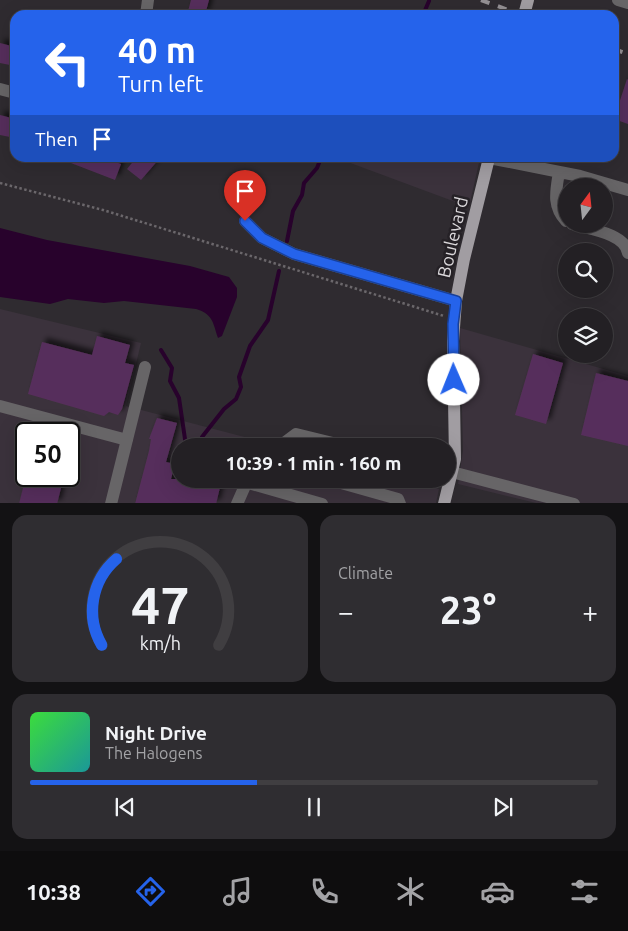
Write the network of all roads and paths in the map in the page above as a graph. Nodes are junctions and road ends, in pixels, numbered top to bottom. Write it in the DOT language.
graph roads {
  1 [pos="618,0"];
  2 [pos="628,3"];
  3 [pos="488,162"];
  4 [pos="509,162"];
  5 [pos="559,172"];
  6 [pos="558,178"];
  7 [pos="558,179"];
  8 [pos="0,183"];
  9 [pos="628,190"];
  10 [pos="558,210"];
  11 [pos="245,221"];
  12 [pos="600,233"];
  13 [pos="628,253"];
  14 [pos="456,301"];
  15 [pos="454,319"];
  16 [pos="145,367"];
  17 [pos="0,406"];
  18 [pos="291,438"];
  19 [pos="312,438"];
  20 [pos="455,438"];
  21 [pos="127,440"];
  22 [pos="456,474"];
  23 [pos="243,488"];
  24 [pos="271,488"];
  25 [pos="359,488"];
  26 [pos="447,488"];
  27 [pos="111,503"];
  28 [pos="237,503"];
  29 [pos="319,503"];
  30 [pos="400,503"];
  31 [pos="444,503"];
  32 [pos="570,503"];
  1 -- 2 [label="street"];
  3 -- 14 [label="main road, Boulevard"];
  4 -- 5 [label="street"];
  5 -- 6 [label="street"];
  5 -- 9 [label="street"];
  7 -- 10 [label="street"];
  8 -- 15 [label="path"];
  11 -- 14 [label="street"];
  12 -- 13 [label="street"];
  14 -- 15 [label="main road, Boulevard"];
  15 -- 20 [label="main road, Boulevard"];
  16 -- 21 [label="street"];
  17 -- 21 [label="street"];
  18 -- 19 [label="street"];
  21 -- 27 [label="street"];
  22 -- 32 [label="street"];
  23 -- 28 [label="street"];
  24 -- 29 [label="street"];
  25 -- 30 [label="street"];
  26 -- 31 [label="main road, Boulevard"];
}
